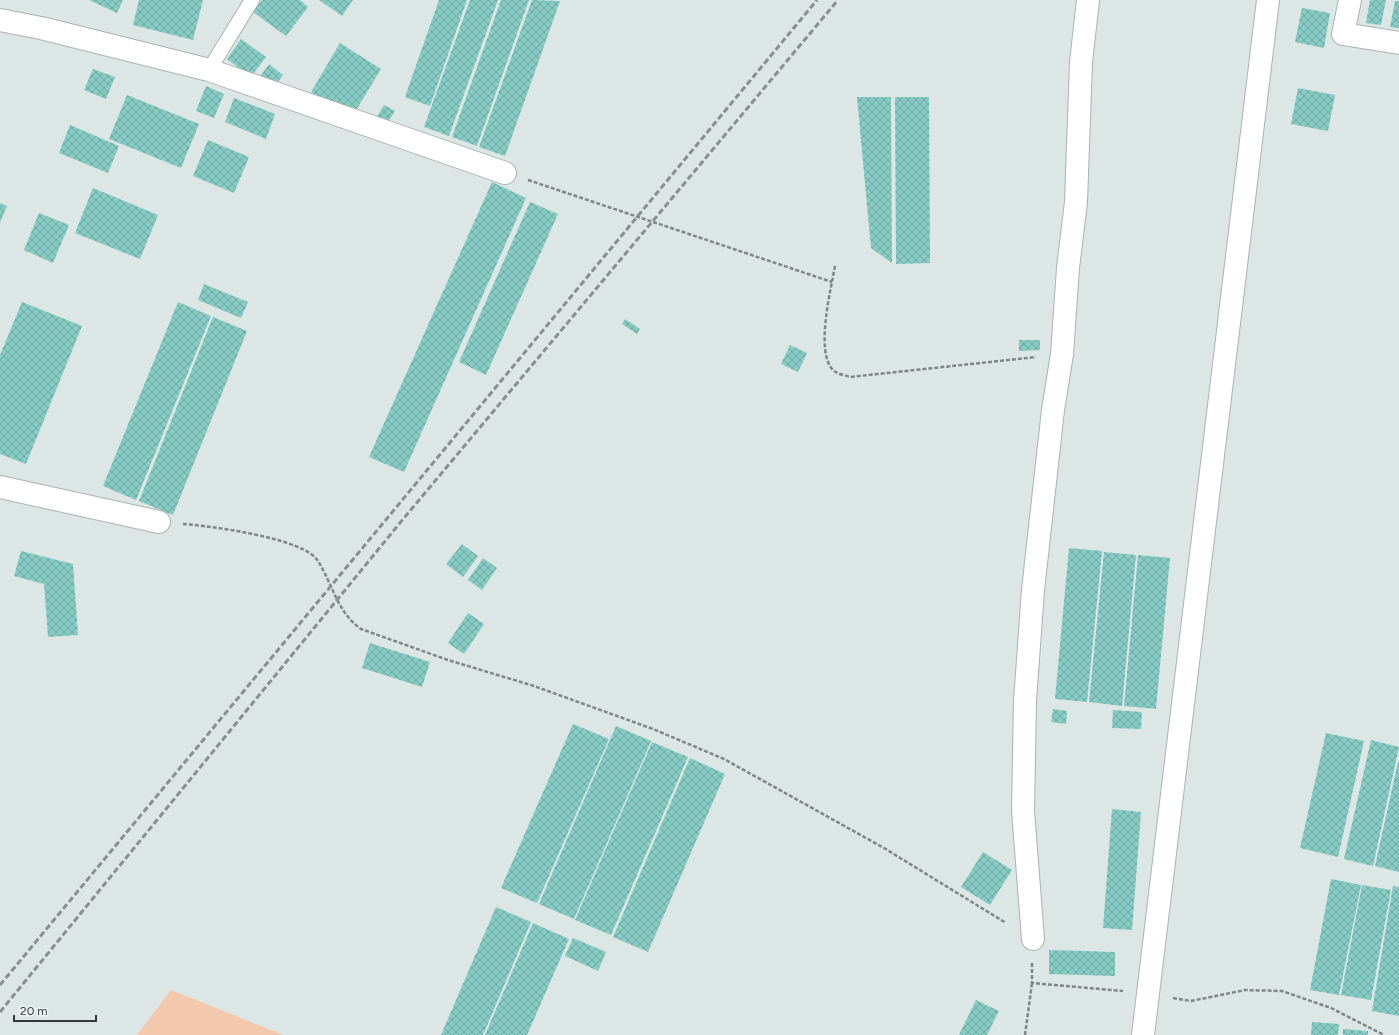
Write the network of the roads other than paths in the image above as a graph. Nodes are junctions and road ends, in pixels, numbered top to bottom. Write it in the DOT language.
graph roads {
  1 [pos="252,0"];
  2 [pos="1088,0"];
  3 [pos="1268,0"];
  4 [pos="1350,0"];
  5 [pos="0,20"];
  6 [pos="1399,43"];
  7 [pos="208,70"];
  8 [pos="506,173"];
  9 [pos="0,487"];
  10 [pos="159,522"];
  11 [pos="1033,939"];
  12 [pos="1143,1035"];
  1 -- 7 [label="lane"];
  2 -- 11 [label="street"];
  3 -- 12 [label="street"];
  4 -- 6 [label="street"];
  5 -- 7 [label="street"];
  7 -- 8 [label="street"];
  9 -- 10 [label="street"];
}
